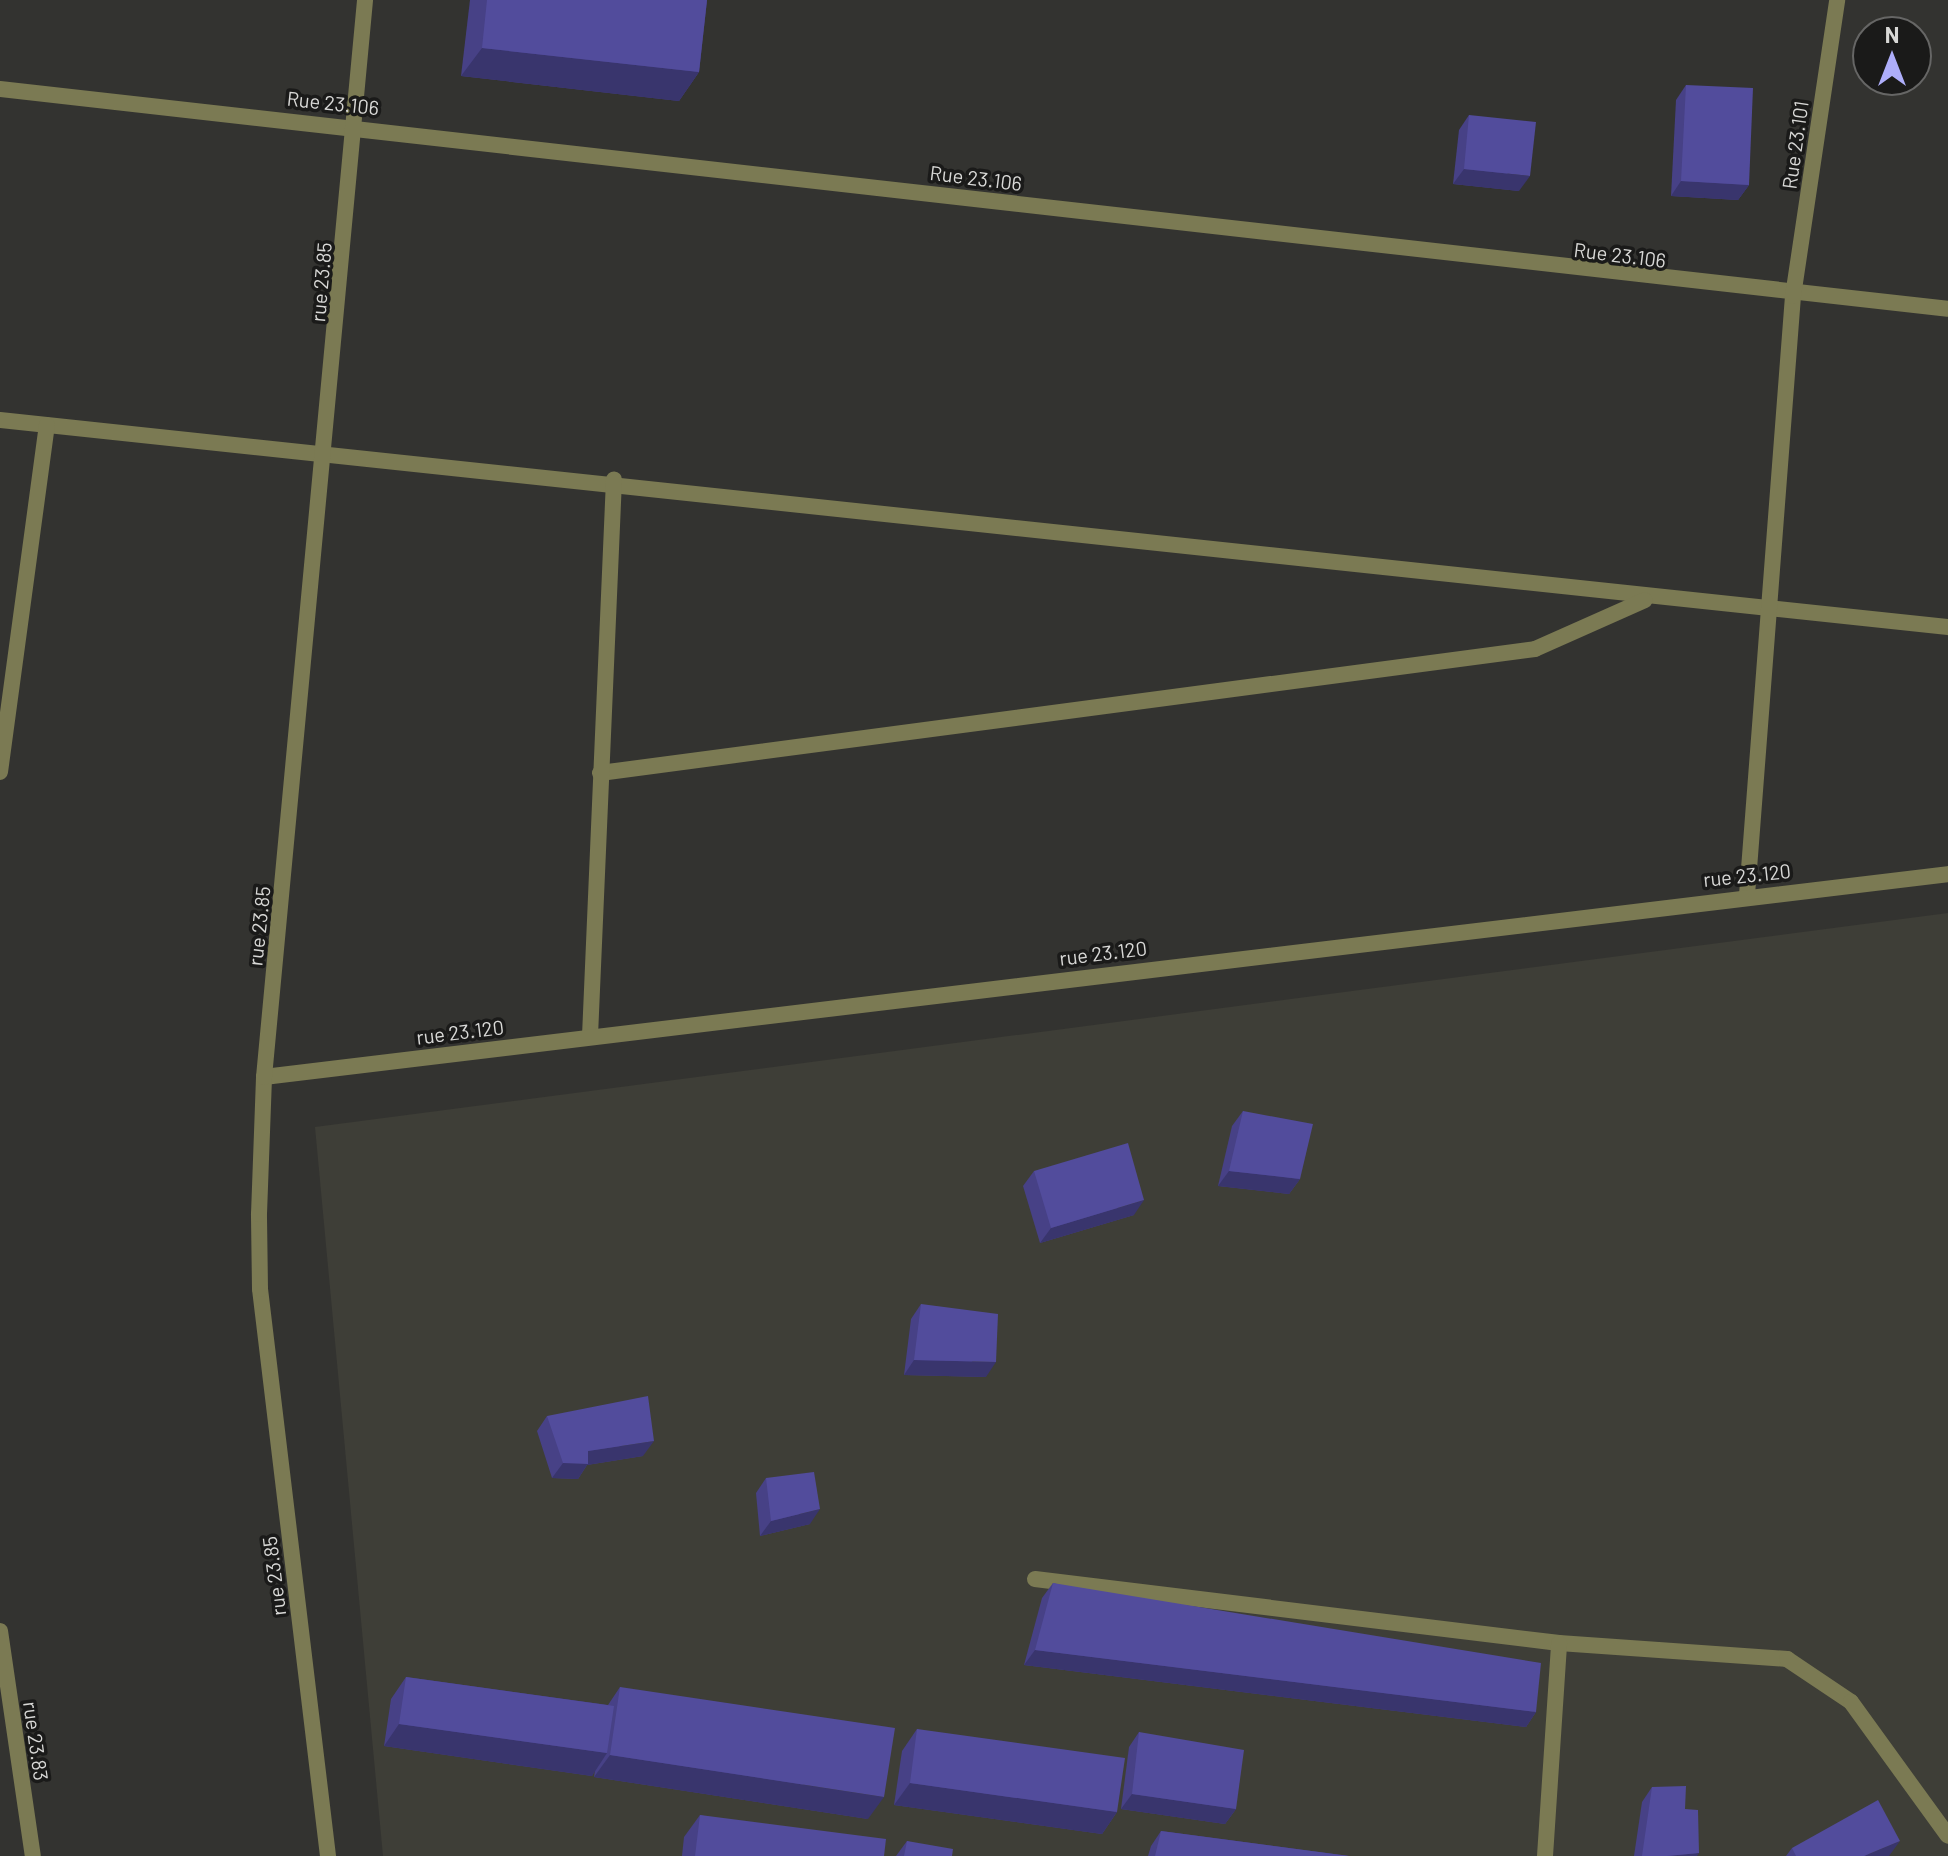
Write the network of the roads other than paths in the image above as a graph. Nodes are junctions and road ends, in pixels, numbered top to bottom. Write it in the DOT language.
graph roads {
  1 [pos="365,0"];
  2 [pos="1837,0"];
  3 [pos="0,89"];
  4 [pos="354,125"];
  5 [pos="1793,296"];
  6 [pos="1948,309"];
  7 [pos="0,420"];
  8 [pos="47,425"];
  9 [pos="327,454"];
  10 [pos="614,480"];
  11 [pos="1645,600"];
  12 [pos="1766,608"];
  13 [pos="1948,627"];
  14 [pos="6,679"];
  15 [pos="0,772"];
  16 [pos="600,773"];
  17 [pos="1948,874"];
  18 [pos="1747,895"];
  19 [pos="590,1036"];
  20 [pos="264,1077"];
  21 [pos="1035,1579"];
  22 [pos="0,1631"];
  23 [pos="1559,1643"];
  24 [pos="1948,1836"];
  25 [pos="33,1856"];
  26 [pos="328,1856"];
  27 [pos="1545,1856"];
  1 -- 4 [label="street, rue 23.85"];
  2 -- 5 [label="street, Rue 23.101"];
  3 -- 4 [label="street, Rue 23.106"];
  4 -- 5 [label="street, Rue 23.106"];
  4 -- 9 [label="street, rue 23.85"];
  5 -- 6 [label="street, Rue 23.106"];
  5 -- 12 [label="street, Rue 23.101"];
  7 -- 8 [label="street"];
  8 -- 9 [label="street"];
  8 -- 14 [label="street"];
  9 -- 10 [label="street"];
  9 -- 20 [label="street, rue 23.85"];
  10 -- 11 [label="street"];
  10 -- 16 [label="street"];
  11 -- 12 [label="street"];
  11 -- 16 [label="street"];
  12 -- 13 [label="street"];
  12 -- 18 [label="street, Rue 23.101"];
  14 -- 15 [label="street"];
  16 -- 19 [label="street"];
  17 -- 18 [label="street, rue 23.120"];
  18 -- 19 [label="street, rue 23.120"];
  19 -- 20 [label="street, rue 23.120"];
  20 -- 26 [label="street, rue 23.85"];
  21 -- 23 [label="street"];
  22 -- 25 [label="street, rue 23.83"];
  23 -- 24 [label="street"];
  23 -- 27 [label="street"];
}
